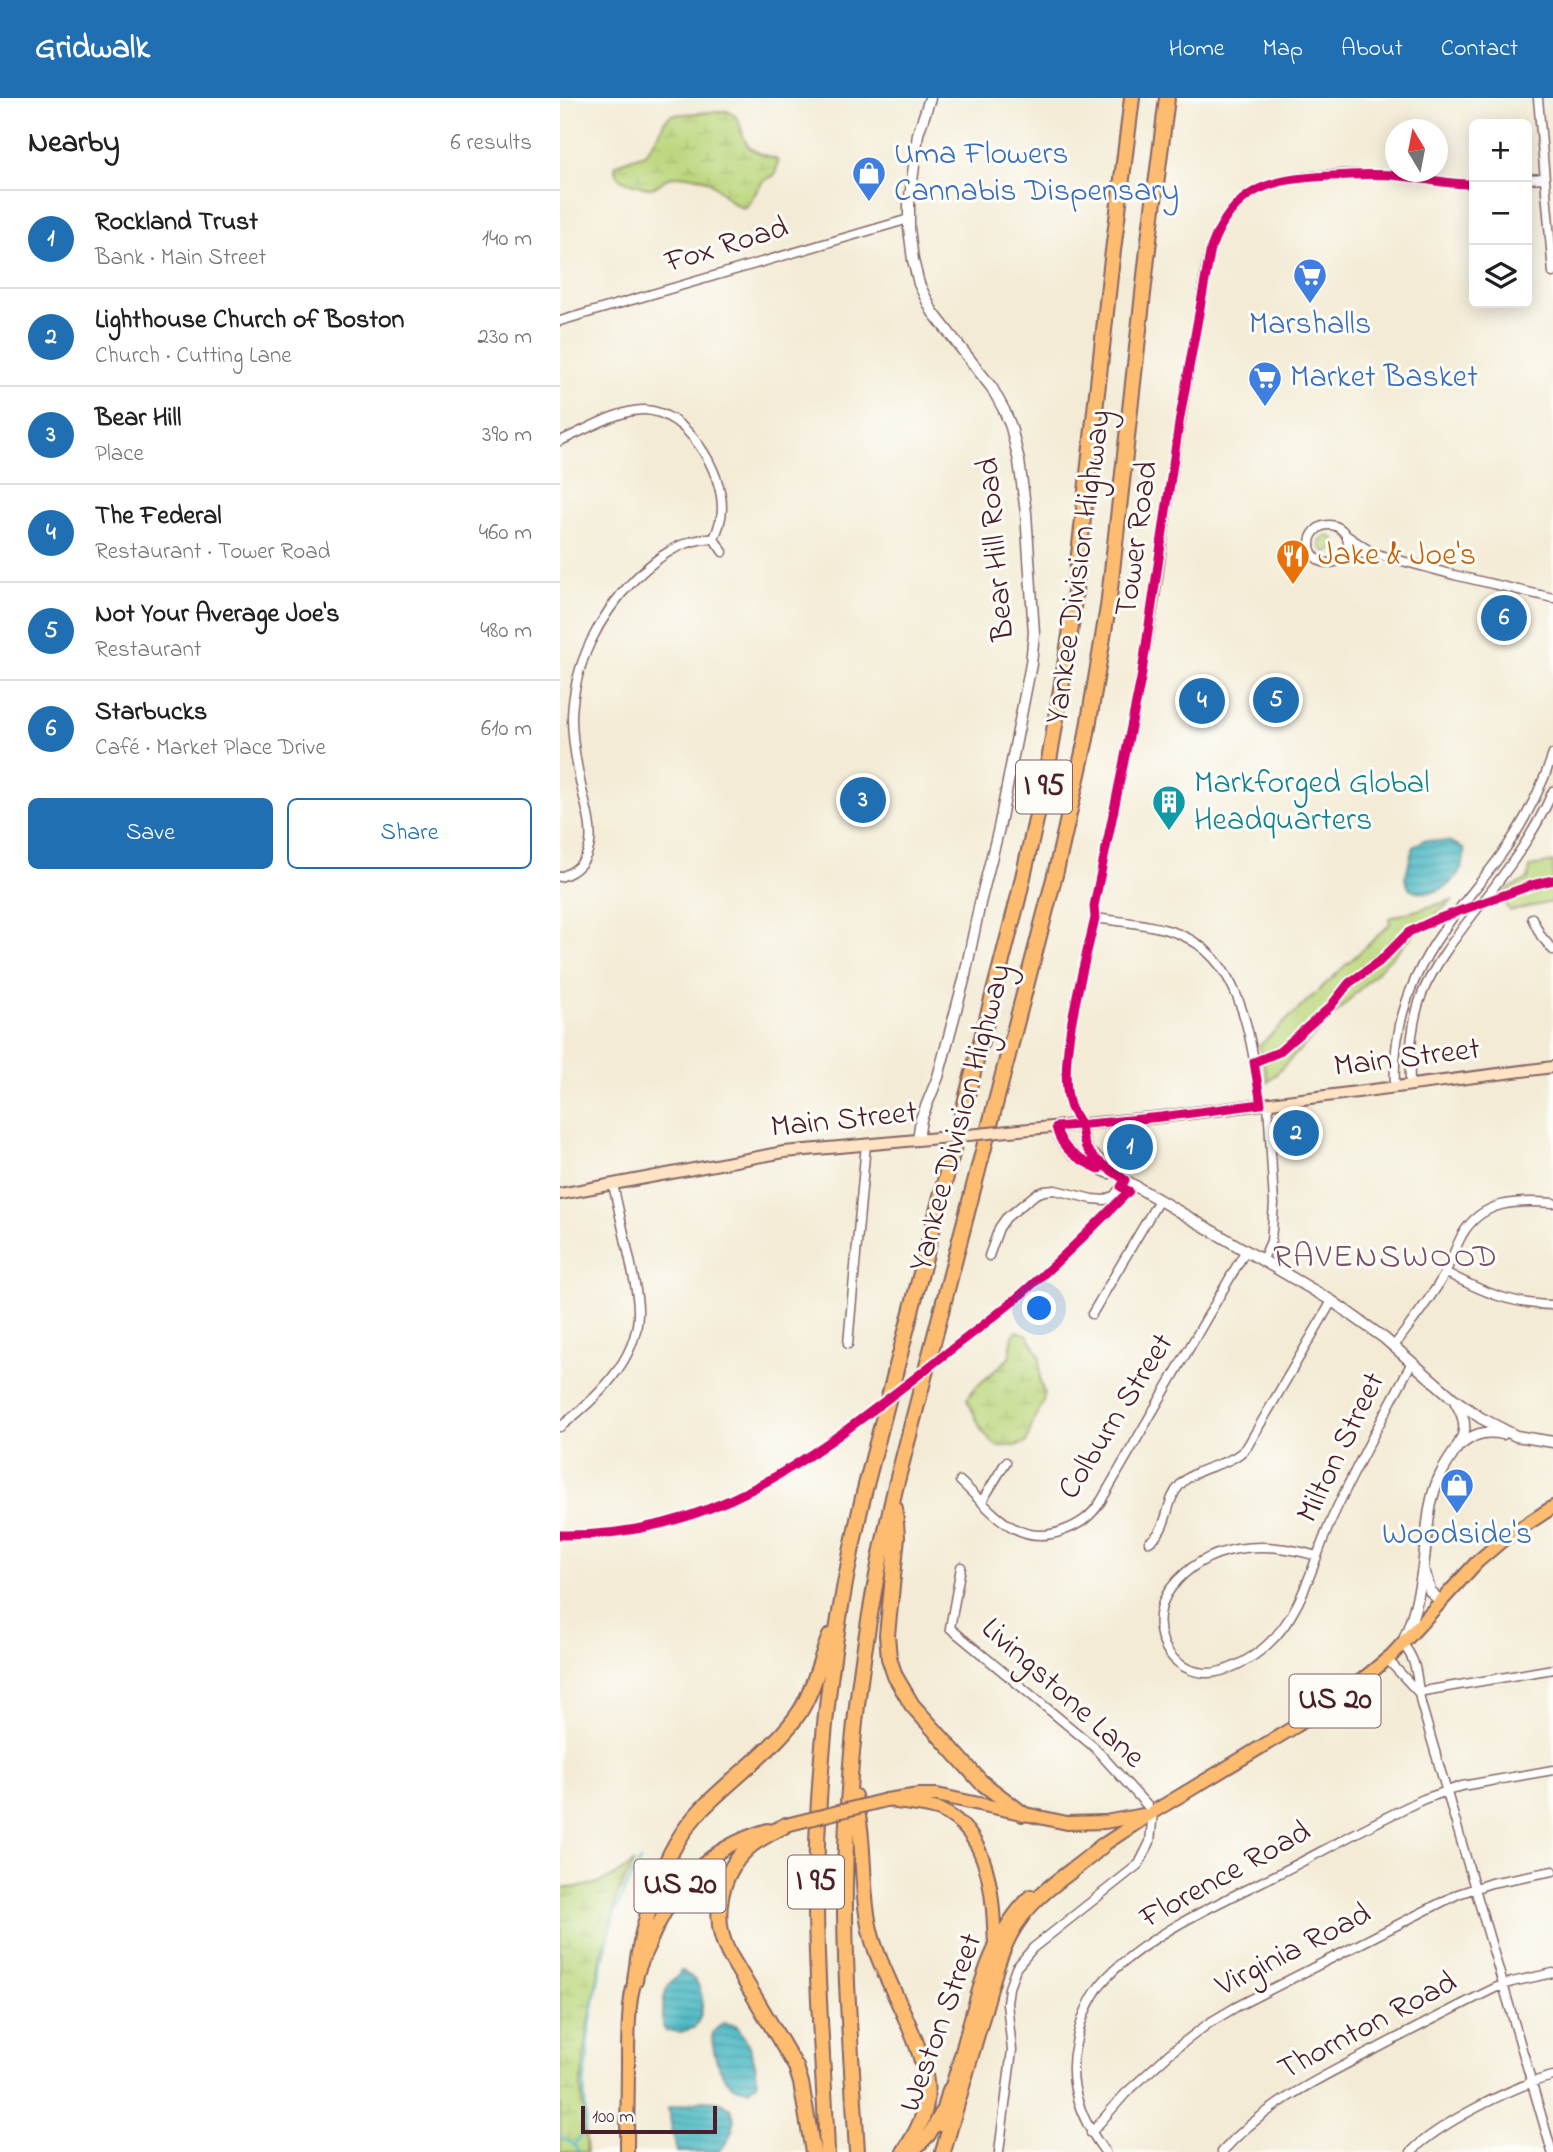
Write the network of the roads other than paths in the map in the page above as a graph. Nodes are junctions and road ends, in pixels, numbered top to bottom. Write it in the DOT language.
graph roads {
  1 [pos="930,98"];
  2 [pos="1132,98"];
  3 [pos="1167,98"];
  4 [pos="1538,98"];
  5 [pos="1545,178"];
  6 [pos="1532,179"];
  7 [pos="1469,184"];
  8 [pos="909,219"];
  9 [pos="1553,273"];
  10 [pos="560,321"];
  11 [pos="560,441"];
  12 [pos="1346,535"];
  13 [pos="714,539"];
  14 [pos="723,552"];
  15 [pos="1373,553"];
  16 [pos="1342,557"];
  17 [pos="1553,598"];
  18 [pos="1553,754"];
  19 [pos="1553,791"];
  20 [pos="560,877"];
  21 [pos="1095,918"];
  22 [pos="1532,918"];
  23 [pos="1553,950"];
  24 [pos="1553,1067"];
  25 [pos="1410,1085"];
  26 [pos="1395,1087"];
  27 [pos="1265,1103"];
  28 [pos="1080,1125"];
  29 [pos="1056,1127"];
  30 [pos="923,1139"];
  31 [pos="866,1144"];
  32 [pos="1125,1180"];
  33 [pos="614,1185"];
  34 [pos="560,1194"];
  35 [pos="1159,1199"];
  36 [pos="1553,1203"];
  37 [pos="1246,1250"];
  38 [pos="989,1256"];
  39 [pos="1262,1259"];
  40 [pos="1445,1272"];
  41 [pos="1332,1301"];
  42 [pos="1553,1305"];
  43 [pos="1092,1314"];
  44 [pos="848,1344"];
  45 [pos="1394,1346"];
  46 [pos="1412,1362"];
  47 [pos="1454,1399"];
  48 [pos="560,1427"];
  49 [pos="1524,1438"];
  50 [pos="1550,1441"];
  51 [pos="1459,1446"];
  52 [pos="1006,1462"];
  53 [pos="960,1481"];
  54 [pos="895,1489"];
  55 [pos="982,1501"];
  56 [pos="1553,1507"];
  57 [pos="1149,1542"];
  58 [pos="1317,1556"];
  59 [pos="1424,1562"];
  60 [pos="961,1567"];
  61 [pos="1440,1601"];
  62 [pos="839,1612"];
  63 [pos="1402,1643"];
  64 [pos="1387,1660"];
  65 [pos="1553,1669"];
  66 [pos="1418,1692"];
  67 [pos="850,1770"];
  68 [pos="1553,1770"];
  69 [pos="1447,1790"];
  70 [pos="886,1800"];
  71 [pos="1153,1812"];
  72 [pos="1023,1814"];
  73 [pos="786,1825"];
  74 [pos="1101,1846"];
  75 [pos="1553,1871"];
  76 [pos="1476,1888"];
  77 [pos="995,1947"];
  78 [pos="1553,1973"];
  79 [pos="635,1981"];
  80 [pos="1503,1984"];
  81 [pos="1553,2076"];
  82 [pos="1532,2082"];
  83 [pos="950,2090"];
  84 [pos="1091,2133"];
  85 [pos="627,2152"];
  86 [pos="813,2152"];
  87 [pos="827,2152"];
  88 [pos="857,2152"];
  89 [pos="904,2152"];
  90 [pos="912,2152"];
  91 [pos="933,2152"];
  92 [pos="943,2152"];
  93 [pos="999,2152"];
  94 [pos="1105,2152"];
  95 [pos="1222,2152"];
  96 [pos="1411,2152"];
  97 [pos="1552,2152"];
  1 -- 8 [label="street, Bear Hill Road"];
  2 -- 62 [label="highway, Yankee Division Highway / I 95"];
  3 -- 54 [label="highway, Yankee Division Highway / I 95"];
  4 -- 5 [label="street"];
  5 -- 6 [label="street"];
  5 -- 9 [label="street"];
  7 -- 21 [label="street, Tower Road"];
  8 -- 10 [label="street, Fox Road"];
  8 -- 30 [label="street, Bear Hill Road"];
  11 -- 13 [label="street"];
  12 -- 15 [label="street"];
  12 -- 16 [label="street"];
  12 -- 16 [label="street"];
  13 -- 14 [label="street"];
  13 -- 20 [label="street"];
  15 -- 16 [label="street"];
  15 -- 17 [label="street"];
  18 -- 26 [label="street"];
  19 -- 25 [label="street"];
  21 -- 27 [label="street"];
  21 -- 28 [label="street, Tower Road"];
  22 -- 23 [label="street"];
  24 -- 25 [label="main road, Main Street"];
  25 -- 26 [label="main road, Main Street"];
  26 -- 27 [label="main road, Main Street"];
  27 -- 28 [label="main road, Main Street"];
  27 -- 39 [label="street"];
  28 -- 29 [label="main road, Main Street"];
  28 -- 32 [label="street"];
  29 -- 30 [label="main road, Main Street, bridge"];
  29 -- 32 [label="street"];
  30 -- 31 [label="main road, Main Street"];
  31 -- 33 [label="main road, Main Street"];
  31 -- 44 [label="street"];
  32 -- 35 [label="street"];
  32 -- 38 [label="street"];
  33 -- 34 [label="main road, Main Street"];
  33 -- 48 [label="street"];
  35 -- 37 [label="street"];
  35 -- 43 [label="street"];
  36 -- 40 [label="street"];
  37 -- 39 [label="street"];
  37 -- 55 [label="street, Colburn Street"];
  39 -- 41 [label="street"];
  40 -- 42 [label="street"];
  40 -- 45 [label="street"];
  41 -- 45 [label="street"];
  41 -- 57 [label="street"];
  45 -- 46 [label="street"];
  46 -- 47 [label="street"];
  46 -- 58 [label="street, Milton Street"];
  47 -- 49 [label="street"];
  47 -- 51 [label="street"];
  49 -- 50 [label="street"];
  49 -- 51 [label="street"];
  51 -- 59 [label="street"];
  52 -- 55 [label="street"];
  53 -- 55 [label="street, Colburn Street"];
  54 -- 67 [label="highway, Yankee Division Highway / I 95"];
  54 -- 72 [label="highway"];
  56 -- 61 [label="main road, Weston Street / US 20"];
  58 -- 58 [label="street, Milton Street"];
  59 -- 61 [label="street"];
  59 -- 63 [label="street"];
  60 -- 71 [label="street, Livingstone Lane"];
  61 -- 63 [label="main road, Weston Street / US 20"];
  62 -- 79 [label="highway"];
  62 -- 87 [label="highway, Yankee Division Highway / I 95"];
  63 -- 64 [label="main road, Weston Street / US 20"];
  63 -- 66 [label="street"];
  64 -- 66 [label="street"];
  64 -- 71 [label="main road, Weston Street / US 20"];
  65 -- 66 [label="street"];
  66 -- 69 [label="street"];
  67 -- 88 [label="highway, Yankee Division Highway / I 95"];
  67 -- 89 [label="highway"];
  68 -- 69 [label="street, Florence Road"];
  69 -- 76 [label="street"];
  69 -- 84 [label="street, Florence Road"];
  70 -- 72 [label="main road, Weston Street / US 20"];
  70 -- 73 [label="main road, Weston Street / US 20, bridge"];
  70 -- 77 [label="main road"];
  71 -- 72 [label="main road, Weston Street / US 20"];
  71 -- 74 [label="main road, Weston Street / US 20"];
  71 -- 93 [label="street"];
  73 -- 79 [label="main road, Weston Street / US 20"];
  73 -- 86 [label="highway"];
  74 -- 77 [label="main road, Weston Street / US 20"];
  74 -- 92 [label="highway"];
  75 -- 76 [label="street, Virginia Road"];
  76 -- 80 [label="street"];
  76 -- 84 [label="street, Virginia Road"];
  77 -- 83 [label="main road, Weston Street / US 20"];
  78 -- 80 [label="street, Thornton Road"];
  79 -- 85 [label="main road, Weston Street / US 20"];
  80 -- 82 [label="street"];
  80 -- 95 [label="street, Thornton Road"];
  81 -- 82 [label="street"];
  82 -- 96 [label="street"];
  82 -- 97 [label="street"];
  83 -- 90 [label="main road, Weston Street / US 20"];
  83 -- 91 [label="highway"];
  84 -- 94 [label="street, Florence Road"];
}
